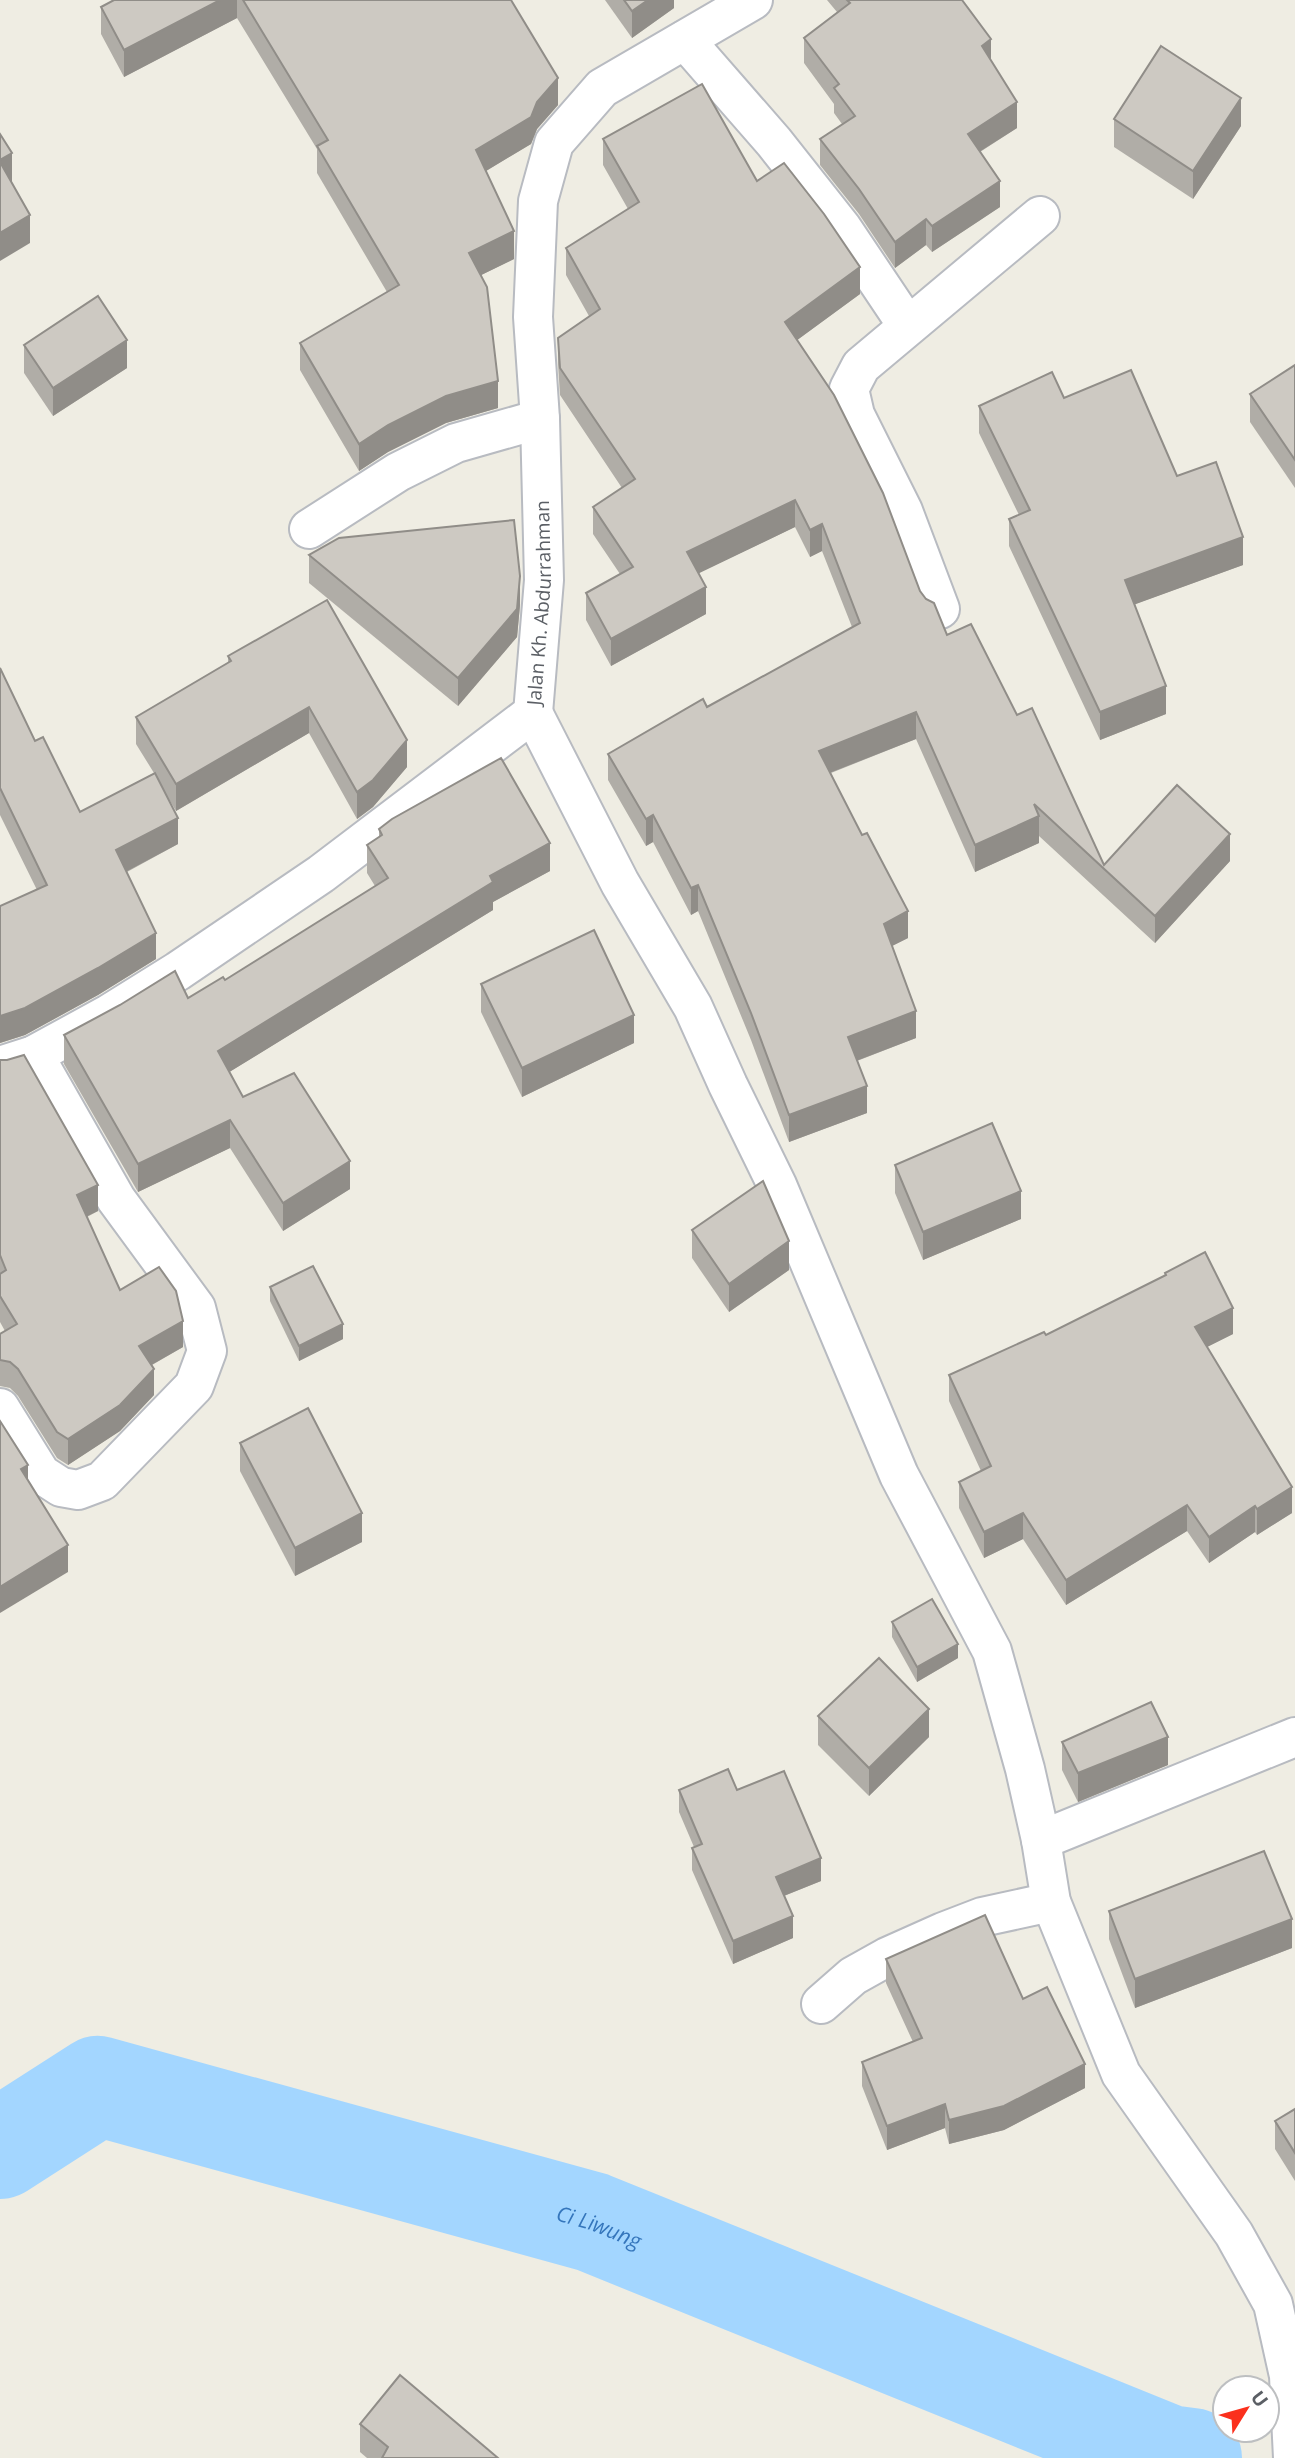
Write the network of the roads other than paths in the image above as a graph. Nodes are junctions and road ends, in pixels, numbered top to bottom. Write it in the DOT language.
graph roads {
  1 [pos="753,0"];
  2 [pos="685,40"];
  3 [pos="1040,216"];
  4 [pos="907,325"];
  5 [pos="540,419"];
  6 [pos="309,529"];
  7 [pos="940,609"];
  8 [pos="533,713"];
  9 [pos="17,1061"];
  10 [pos="0,1408"];
  11 [pos="1295,1737"];
  12 [pos="1041,1840"];
  13 [pos="1051,1902"];
  14 [pos="821,2004"];
  15 [pos="1293,2458"];
  1 -- 2 [label="street, Jalan Kh. Abdurrahman"];
  2 -- 4 [label="street"];
  2 -- 5 [label="street, Jalan Kh. Abdurrahman"];
  3 -- 4 [label="street"];
  4 -- 7 [label="street"];
  5 -- 6 [label="street"];
  5 -- 8 [label="street, Jalan Kh. Abdurrahman"];
  8 -- 9 [label="street, Jalan Kh. Abdurrahman"];
  8 -- 12 [label="street"];
  9 -- 10 [label="street"];
  11 -- 12 [label="street"];
  12 -- 13 [label="street"];
  13 -- 14 [label="street"];
  13 -- 15 [label="street"];
}
